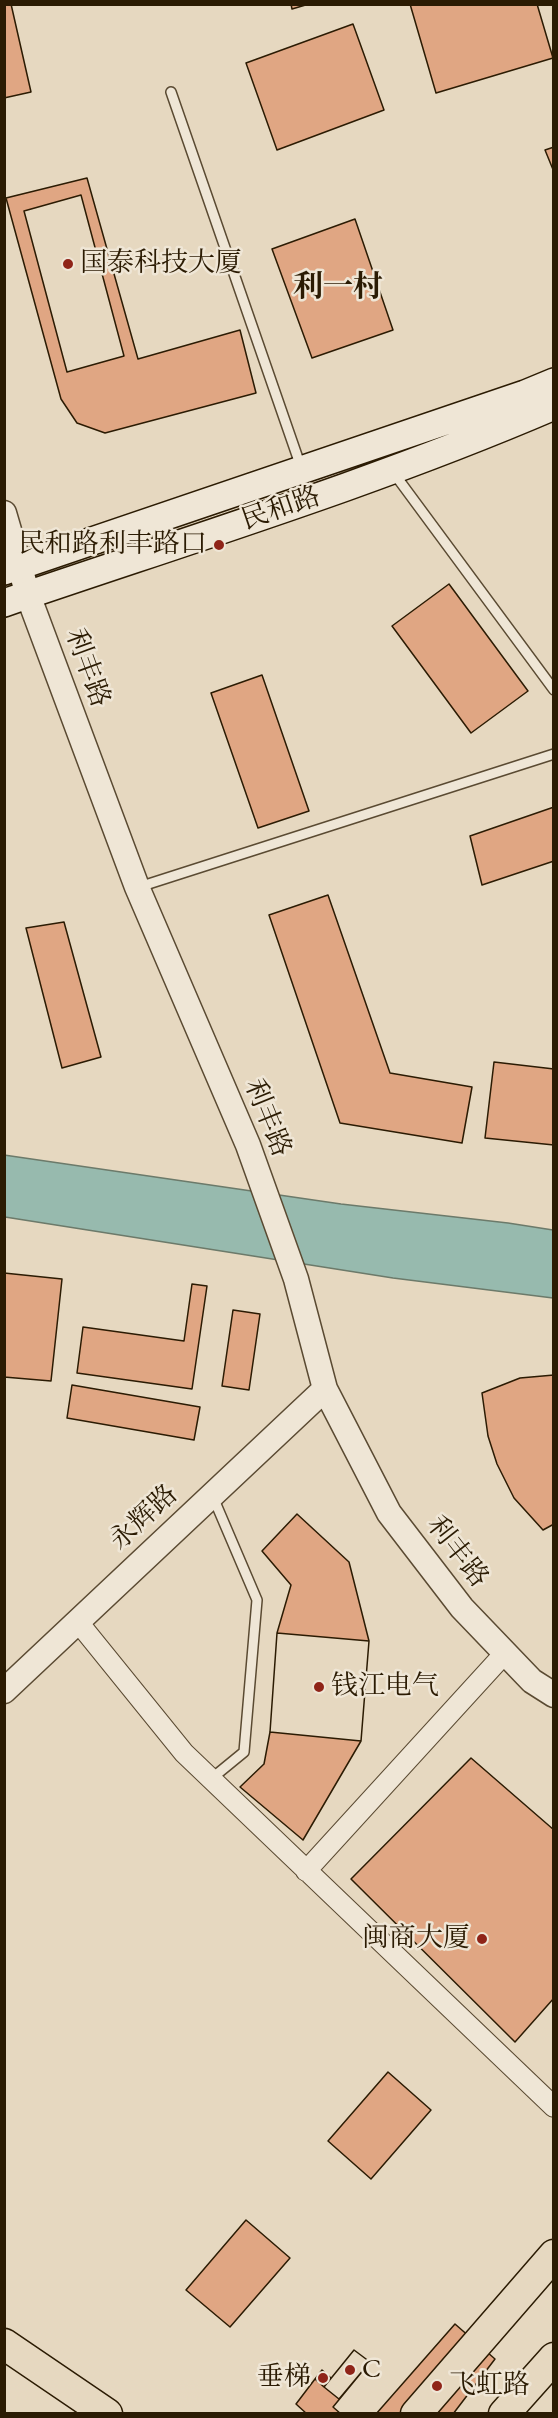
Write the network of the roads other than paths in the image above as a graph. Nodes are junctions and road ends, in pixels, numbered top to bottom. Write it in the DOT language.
graph roads {
  1 [pos="171,92"];
  2 [pos="554,382"];
  3 [pos="554,406"];
  4 [pos="302,469"];
  5 [pos="392,470"];
  6 [pos="4,513"];
  7 [pos="13,567"];
  8 [pos="16,599"];
  9 [pos="554,690"];
  10 [pos="554,754"];
  11 [pos="137,887"];
  12 [pos="325,1389"];
  13 [pos="212,1495"];
  14 [pos="78,1622"];
  15 [pos="505,1653"];
  16 [pos="4,1691"];
  17 [pos="554,1695"];
  18 [pos="211,1779"];
  19 [pos="306,1870"];
  20 [pos="554,2108"];
  21 [pos="554,2255"];
  22 [pos="4,2344"];
  23 [pos="554,2358"];
  24 [pos="4,2366"];
  25 [pos="416,2413"];
  26 [pos="78,2414"];
  27 [pos="107,2414"];
  28 [pos="504,2414"];
  1 -- 4 [label="lane"];
  2 -- 4 [label="main road, 民和路"];
  3 -- 5 [label="main road, 民和路"];
  4 -- 7 [label="main road, 民和路"];
  5 -- 8 [label="main road, 民和路"];
  5 -- 9 [label="lane"];
  6 -- 7 [label="street, 利丰路"];
  7 -- 8 [label="street, 利丰路"];
  8 -- 11 [label="street, 利丰路"];
  10 -- 11 [label="lane"];
  11 -- 12 [label="street, 利丰路"];
  12 -- 13 [label="street, 永辉路"];
  12 -- 15 [label="street, 利丰路"];
  13 -- 14 [label="street, 永辉路"];
  13 -- 18 [label="lane"];
  14 -- 16 [label="street, 永辉路"];
  14 -- 18 [label="street"];
  15 -- 17 [label="street, 利丰路"];
  15 -- 19 [label="street"];
  18 -- 19 [label="street"];
  19 -- 20 [label="street"];
  21 -- 25 [label="main road"];
  22 -- 27 [label="main road"];
  23 -- 28 [label="main road"];
  24 -- 26 [label="main road"];
}
